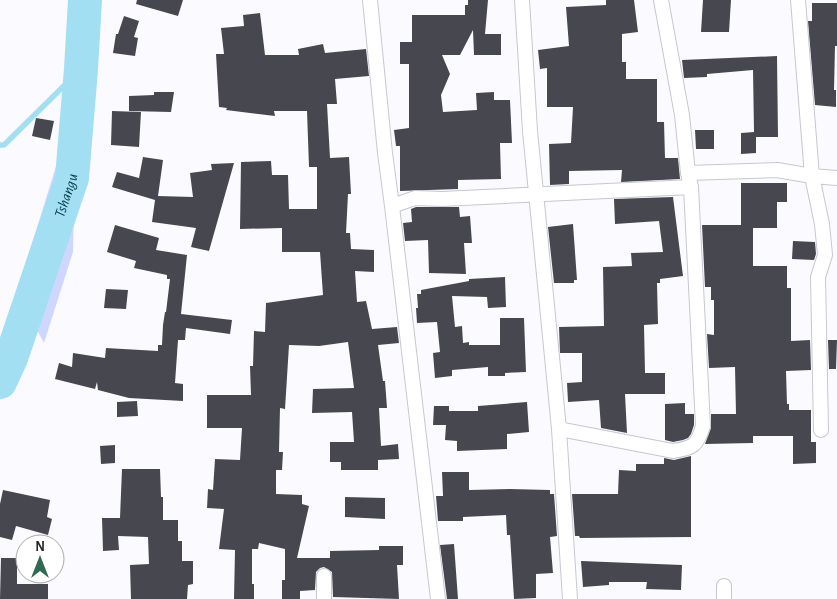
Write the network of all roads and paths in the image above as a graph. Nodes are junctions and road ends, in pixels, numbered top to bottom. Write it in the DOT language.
graph roads {
  1 [pos="370,0"];
  2 [pos="522,0"];
  3 [pos="661,0"];
  4 [pos="798,0"];
  5 [pos="688,173"];
  6 [pos="812,176"];
  7 [pos="837,178"];
  8 [pos="691,187"];
  9 [pos="536,194"];
  10 [pos="392,206"];
  11 [pos="558,429"];
  12 [pos="820,430"];
  13 [pos="324,576"];
  14 [pos="324,599"];
  15 [pos="438,599"];
  16 [pos="570,599"];
  1 -- 10 [label="street"];
  2 -- 9 [label="street"];
  3 -- 5 [label="street"];
  4 -- 6 [label="street"];
  5 -- 6 [label="street"];
  5 -- 8 [label="street"];
  6 -- 7 [label="street"];
  6 -- 12 [label="street"];
  8 -- 9 [label="street"];
  8 -- 11 [label="street"];
  9 -- 10 [label="street"];
  9 -- 11 [label="street"];
  10 -- 15 [label="street"];
  11 -- 16 [label="street"];
  13 -- 14 [label="street"];
}
